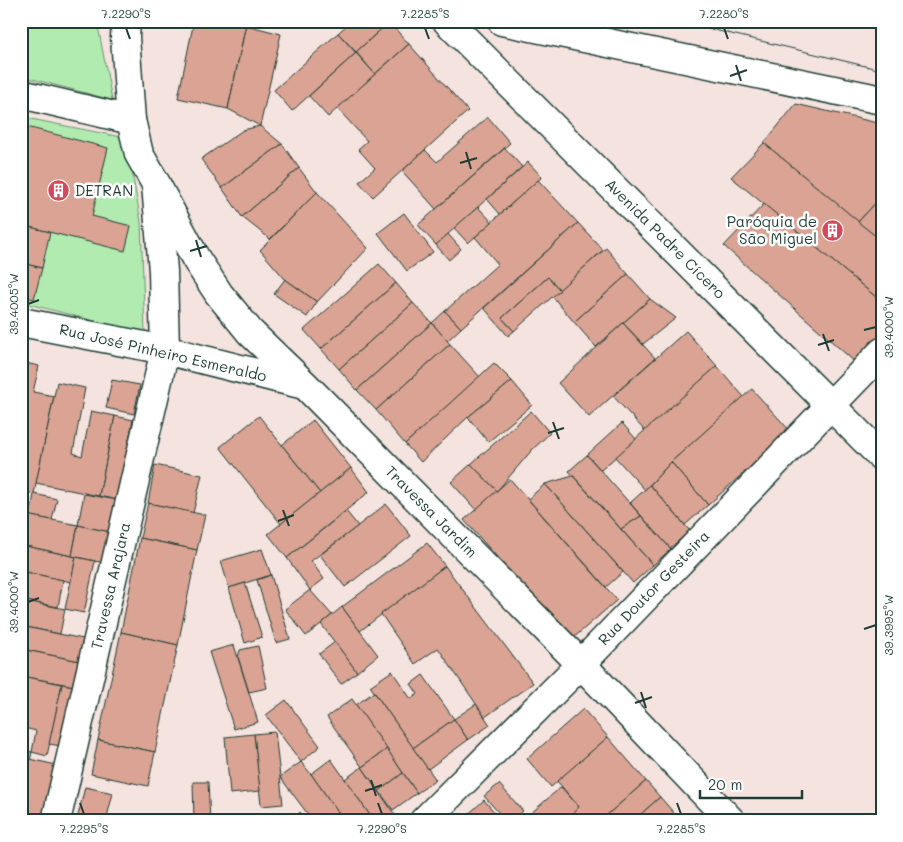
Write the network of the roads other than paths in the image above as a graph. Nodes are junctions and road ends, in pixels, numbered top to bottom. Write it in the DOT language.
graph roads {
  1 [pos="126,21"];
  2 [pos="447,21"];
  3 [pos="502,21"];
  4 [pos="21,94"];
  5 [pos="882,100"];
  6 [pos="131,120"];
  7 [pos="156,184"];
  8 [pos="21,322"];
  9 [pos="165,350"];
  10 [pos="882,352"];
  11 [pos="305,385"];
  12 [pos="830,405"];
  13 [pos="882,457"];
  14 [pos="580,664"];
  15 [pos="56,821"];
  16 [pos="424,821"];
  17 [pos="731,821"];
  1 -- 6 [label="street, Travessa Jardim"];
  2 -- 12 [label="street, Avenida Padre Cícero"];
  3 -- 5 [label="street"];
  4 -- 6 [label="street"];
  6 -- 7 [label="street, Travessa Jardim"];
  7 -- 9 [label="street, Travessa Jardim"];
  7 -- 11 [label="street, Travessa Jardim"];
  8 -- 9 [label="street, Rua José Pinheiro Esmeraldo"];
  9 -- 11 [label="street, Rua José Pinheiro Esmeraldo"];
  9 -- 15 [label="street, Travessa Arajara"];
  10 -- 12 [label="street, Rua Doutor Gesteira"];
  11 -- 14 [label="street, Travessa Jardim"];
  12 -- 13 [label="street, Avenida Padre Cícero"];
  12 -- 14 [label="street, Rua Doutor Gesteira"];
  14 -- 16 [label="street, Rua Doutor Gesteira"];
  14 -- 17 [label="street, Travessa Jardim"];
}
